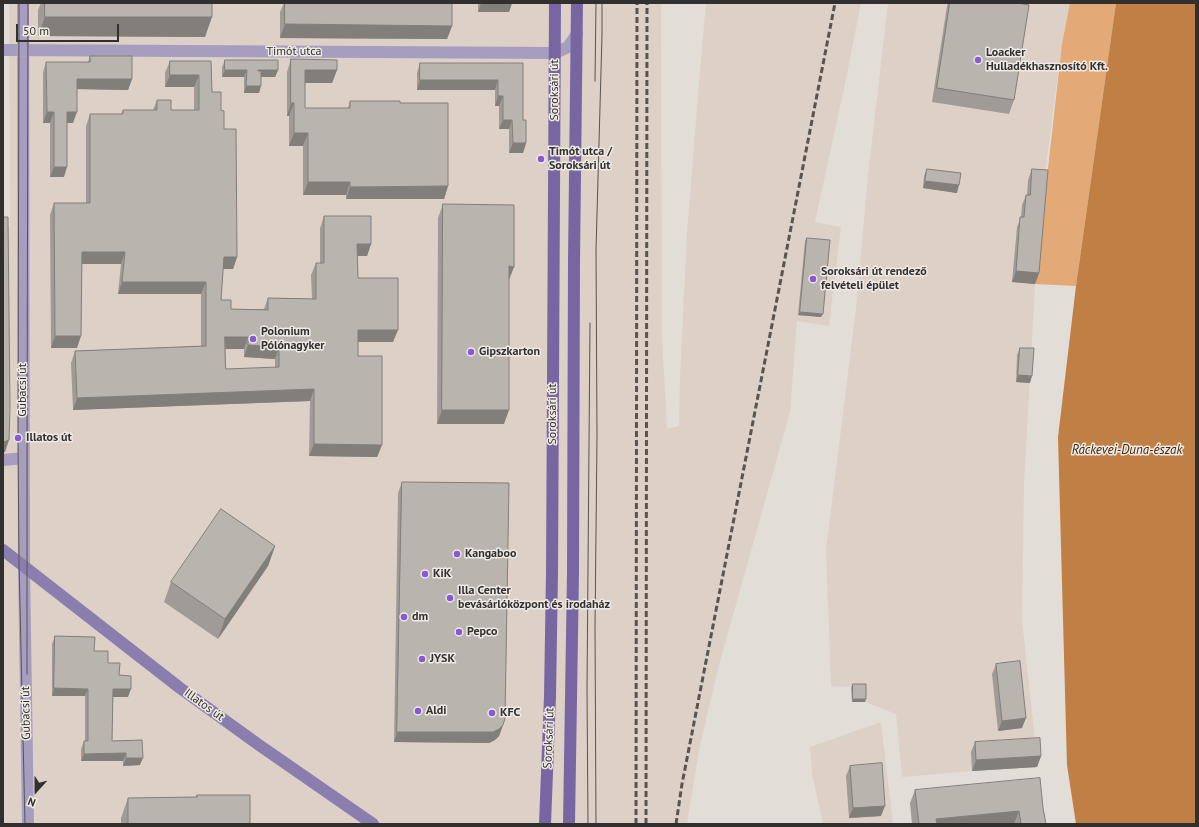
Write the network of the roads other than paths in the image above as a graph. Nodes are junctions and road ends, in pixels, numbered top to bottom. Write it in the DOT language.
graph roads {
  1 [pos="23,3"];
  2 [pos="556,3"];
  3 [pos="577,3"];
  4 [pos="577,34"];
  5 [pos="3,50"];
  6 [pos="23,50"];
  7 [pos="555,52"];
  8 [pos="24,458"];
  9 [pos="3,460"];
  10 [pos="3,550"];
  11 [pos="24,566"];
  12 [pos="28,824"];
  13 [pos="373,824"];
  14 [pos="546,824"];
  15 [pos="568,824"];
  1 -- 6 [label="street, Gubacsi út"];
  2 -- 7 [label="main road, Soroksári út"];
  3 -- 4 [label="main road, Soroksári út"];
  4 -- 7 [label="street"];
  4 -- 15 [label="main road, Soroksári út"];
  5 -- 6 [label="street, Timót utca"];
  6 -- 7 [label="street, Timót utca"];
  6 -- 8 [label="street, Gubacsi út"];
  7 -- 14 [label="main road, Soroksári út"];
  8 -- 9 [label="street"];
  8 -- 11 [label="street, Gubacsi út"];
  10 -- 11 [label="street, Illatos út"];
  11 -- 12 [label="street, Gubacsi út"];
  11 -- 13 [label="street, Illatos út"];
}
